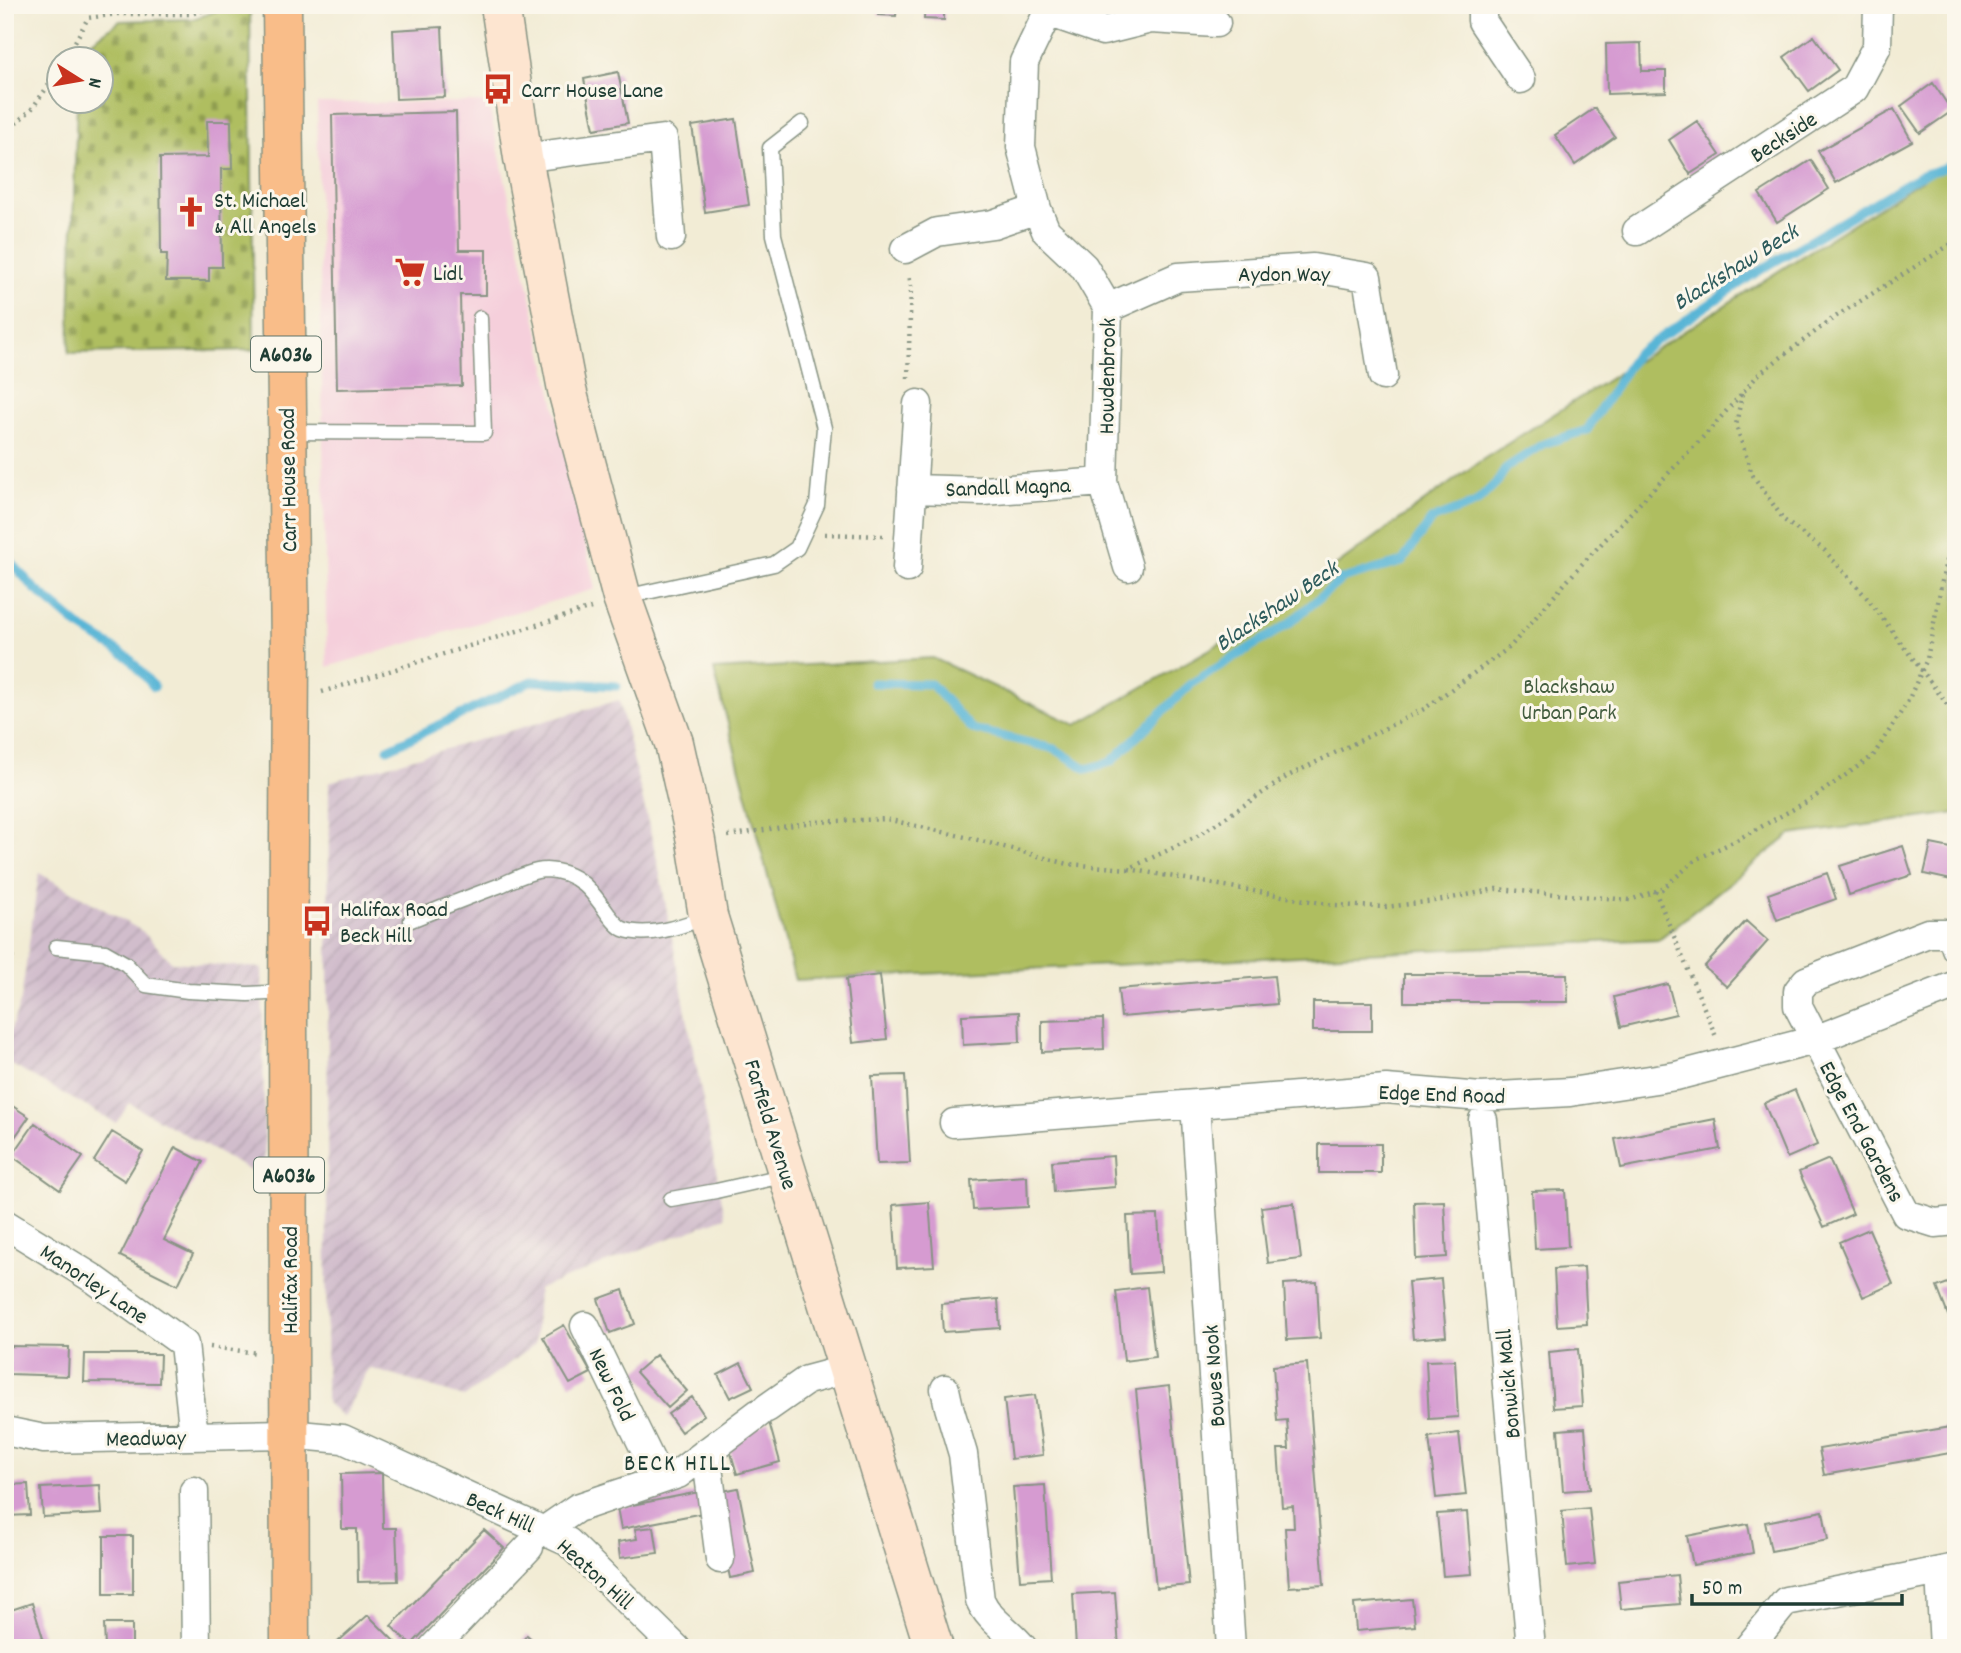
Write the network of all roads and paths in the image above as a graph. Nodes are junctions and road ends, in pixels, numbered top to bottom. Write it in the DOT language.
graph roads {
  1 [pos="219,5"];
  2 [pos="282,5"];
  3 [pos="500,5"];
  4 [pos="1482,5"];
  5 [pos="1878,5"];
  6 [pos="1051,9"];
  7 [pos="1216,23"];
  8 [pos="73,46"];
  9 [pos="1521,79"];
  10 [pos="46,90"];
  11 [pos="802,123"];
  12 [pos="5,132"];
  13 [pos="523,158"];
  14 [pos="1037,209"];
  15 [pos="1637,231"];
  16 [pos="671,237"];
  17 [pos="1956,241"];
  18 [pos="905,249"];
  19 [pos="1108,308"];
  20 [pos="480,318"];
  21 [pos="1383,376"];
  22 [pos="1742,394"];
  23 [pos="918,404"];
  24 [pos="287,432"];
  25 [pos="1103,482"];
  26 [pos="912,489"];
  27 [pos="1956,528"];
  28 [pos="803,534"];
  29 [pos="910,536"];
  30 [pos="1128,567"];
  31 [pos="907,568"];
  32 [pos="622,598"];
  33 [pos="1923,670"];
  34 [pos="290,702"];
  35 [pos="1956,716"];
  36 [pos="696,841"];
  37 [pos="1128,869"];
  38 [pos="1656,891"];
  39 [pos="708,916"];
  40 [pos="411,919"];
  41 [pos="56,947"];
  42 [pos="1956,948"];
  43 [pos="1956,985"];
  44 [pos="288,992"];
  45 [pos="1815,1040"];
  46 [pos="1727,1063"];
  47 [pos="1195,1104"];
  48 [pos="1483,1120"];
  49 [pos="954,1123"];
  50 [pos="788,1175"];
  51 [pos="671,1199"];
  52 [pos="1956,1221"];
  53 [pos="5,1224"];
  54 [pos="585,1326"];
  55 [pos="184,1344"];
  56 [pos="289,1357"];
  57 [pos="848,1369"];
  58 [pos="945,1389"];
  59 [pos="5,1431"];
  60 [pos="288,1434"];
  61 [pos="194,1436"];
  62 [pos="706,1452"];
  63 [pos="660,1480"];
  64 [pos="194,1491"];
  65 [pos="537,1539"];
  66 [pos="720,1559"];
  67 [pos="1948,1570"];
  68 [pos="196,1648"];
  69 [pos="290,1648"];
  70 [pos="433,1648"];
  71 [pos="676,1648"];
  72 [pos="934,1648"];
  73 [pos="1023,1648"];
  74 [pos="1231,1648"];
  75 [pos="1531,1648"];
  76 [pos="1748,1648"];
  77 [pos="1944,1648"];
  1 -- 8 [label="path"];
  2 -- 24 [label="highway, Carr House Road / A6036"];
  3 -- 13 [label="street"];
  4 -- 9 [label="street"];
  5 -- 15 [label="street, Beckside"];
  6 -- 7 [label="street"];
  6 -- 14 [label="street, Howdenbrook"];
  10 -- 12 [label="path"];
  11 -- 28 [label="lane"];
  13 -- 16 [label="street"];
  13 -- 32 [label="street"];
  14 -- 18 [label="street"];
  14 -- 19 [label="street, Howdenbrook"];
  17 -- 22 [label="path"];
  18 -- 23 [label="path"];
  19 -- 21 [label="street, Aydon Way"];
  19 -- 25 [label="street, Howdenbrook"];
  20 -- 24 [label="lane"];
  22 -- 33 [label="path"];
  22 -- 37 [label="path"];
  23 -- 26 [label="street, Sandall Magna"];
  24 -- 34 [label="highway, Carr House Road / A6036"];
  25 -- 26 [label="street, Sandall Magna"];
  25 -- 30 [label="street, Howdenbrook"];
  26 -- 29 [label="street, Sandall Magna"];
  27 -- 33 [label="path"];
  28 -- 29 [label="path"];
  28 -- 32 [label="lane"];
  29 -- 31 [label="street, Sandall Magna"];
  32 -- 34 [label="path"];
  32 -- 36 [label="street, Farfield Avenue"];
  33 -- 35 [label="path"];
  33 -- 38 [label="path"];
  34 -- 44 [label="highway, Halifax Road / A6036"];
  36 -- 37 [label="path"];
  36 -- 39 [label="street, Farfield Avenue"];
  37 -- 38 [label="path"];
  38 -- 46 [label="path"];
  39 -- 40 [label="lane"];
  39 -- 50 [label="street, Farfield Avenue"];
  41 -- 44 [label="lane"];
  42 -- 45 [label="street"];
  43 -- 45 [label="street, Edge End Road"];
  44 -- 56 [label="highway, Halifax Road / A6036"];
  45 -- 46 [label="street, Edge End Road"];
  45 -- 52 [label="street, Edge End Gardens"];
  46 -- 47 [label="street, Edge End Road"];
  47 -- 49 [label="street, Edge End Road"];
  47 -- 74 [label="street, Bowes Nook"];
  48 -- 75 [label="street, Bonwick Mall"];
  50 -- 51 [label="lane"];
  50 -- 57 [label="street, Farfield Avenue"];
  53 -- 55 [label="street, Manorley Lane"];
  54 -- 63 [label="street, New Fold"];
  55 -- 56 [label="path"];
  55 -- 61 [label="street"];
  56 -- 60 [label="highway, Halifax Road / A6036"];
  57 -- 62 [label="street, Beck Hill"];
  57 -- 72 [label="street, Farfield Avenue"];
  58 -- 73 [label="street"];
  59 -- 61 [label="street, Meadway"];
  60 -- 61 [label="street, Meadway"];
  60 -- 65 [label="street, Beck Hill"];
  60 -- 69 [label="highway, Halifax Road / A6036"];
  62 -- 63 [label="street, Beck Hill"];
  62 -- 66 [label="street"];
  63 -- 65 [label="street, Beck Hill"];
  64 -- 68 [label="street"];
  65 -- 70 [label="street"];
  65 -- 71 [label="street, Heaton Hill"];
  67 -- 76 [label="street"];
  67 -- 77 [label="street"];
}
